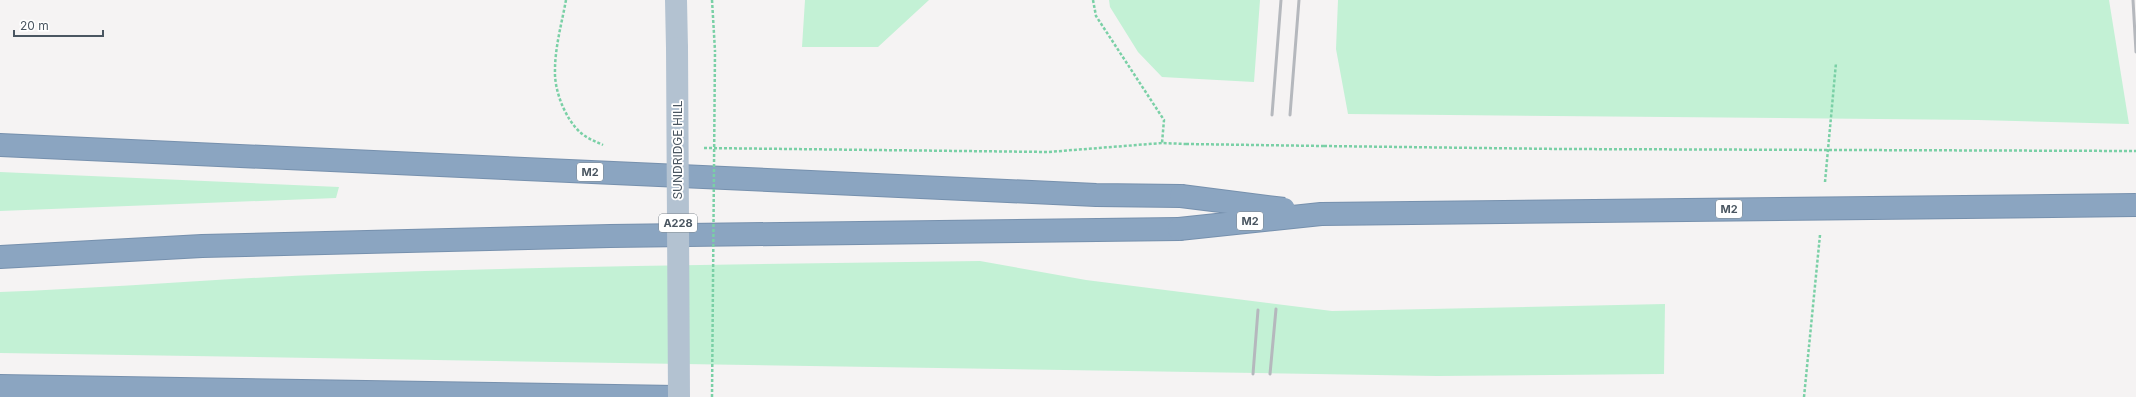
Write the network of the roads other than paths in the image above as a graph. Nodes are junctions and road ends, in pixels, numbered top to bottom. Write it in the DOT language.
graph roads {
  1 [pos="676,0"];
  2 [pos="0,145"];
  3 [pos="2136,204"];
  4 [pos="1321,214"];
  5 [pos="0,257"];
  6 [pos="0,386"];
  7 [pos="676,397"];
  8 [pos="679,397"];
  1 -- 8 [label="main road, SUNDRIDGE HILL / A228, bridge"];
  2 -- 4 [label="highway, M2, bridge"];
  3 -- 4 [label="highway, M2, bridge"];
  4 -- 5 [label="highway, M2, bridge"];
  6 -- 7 [label="highway"];
}
